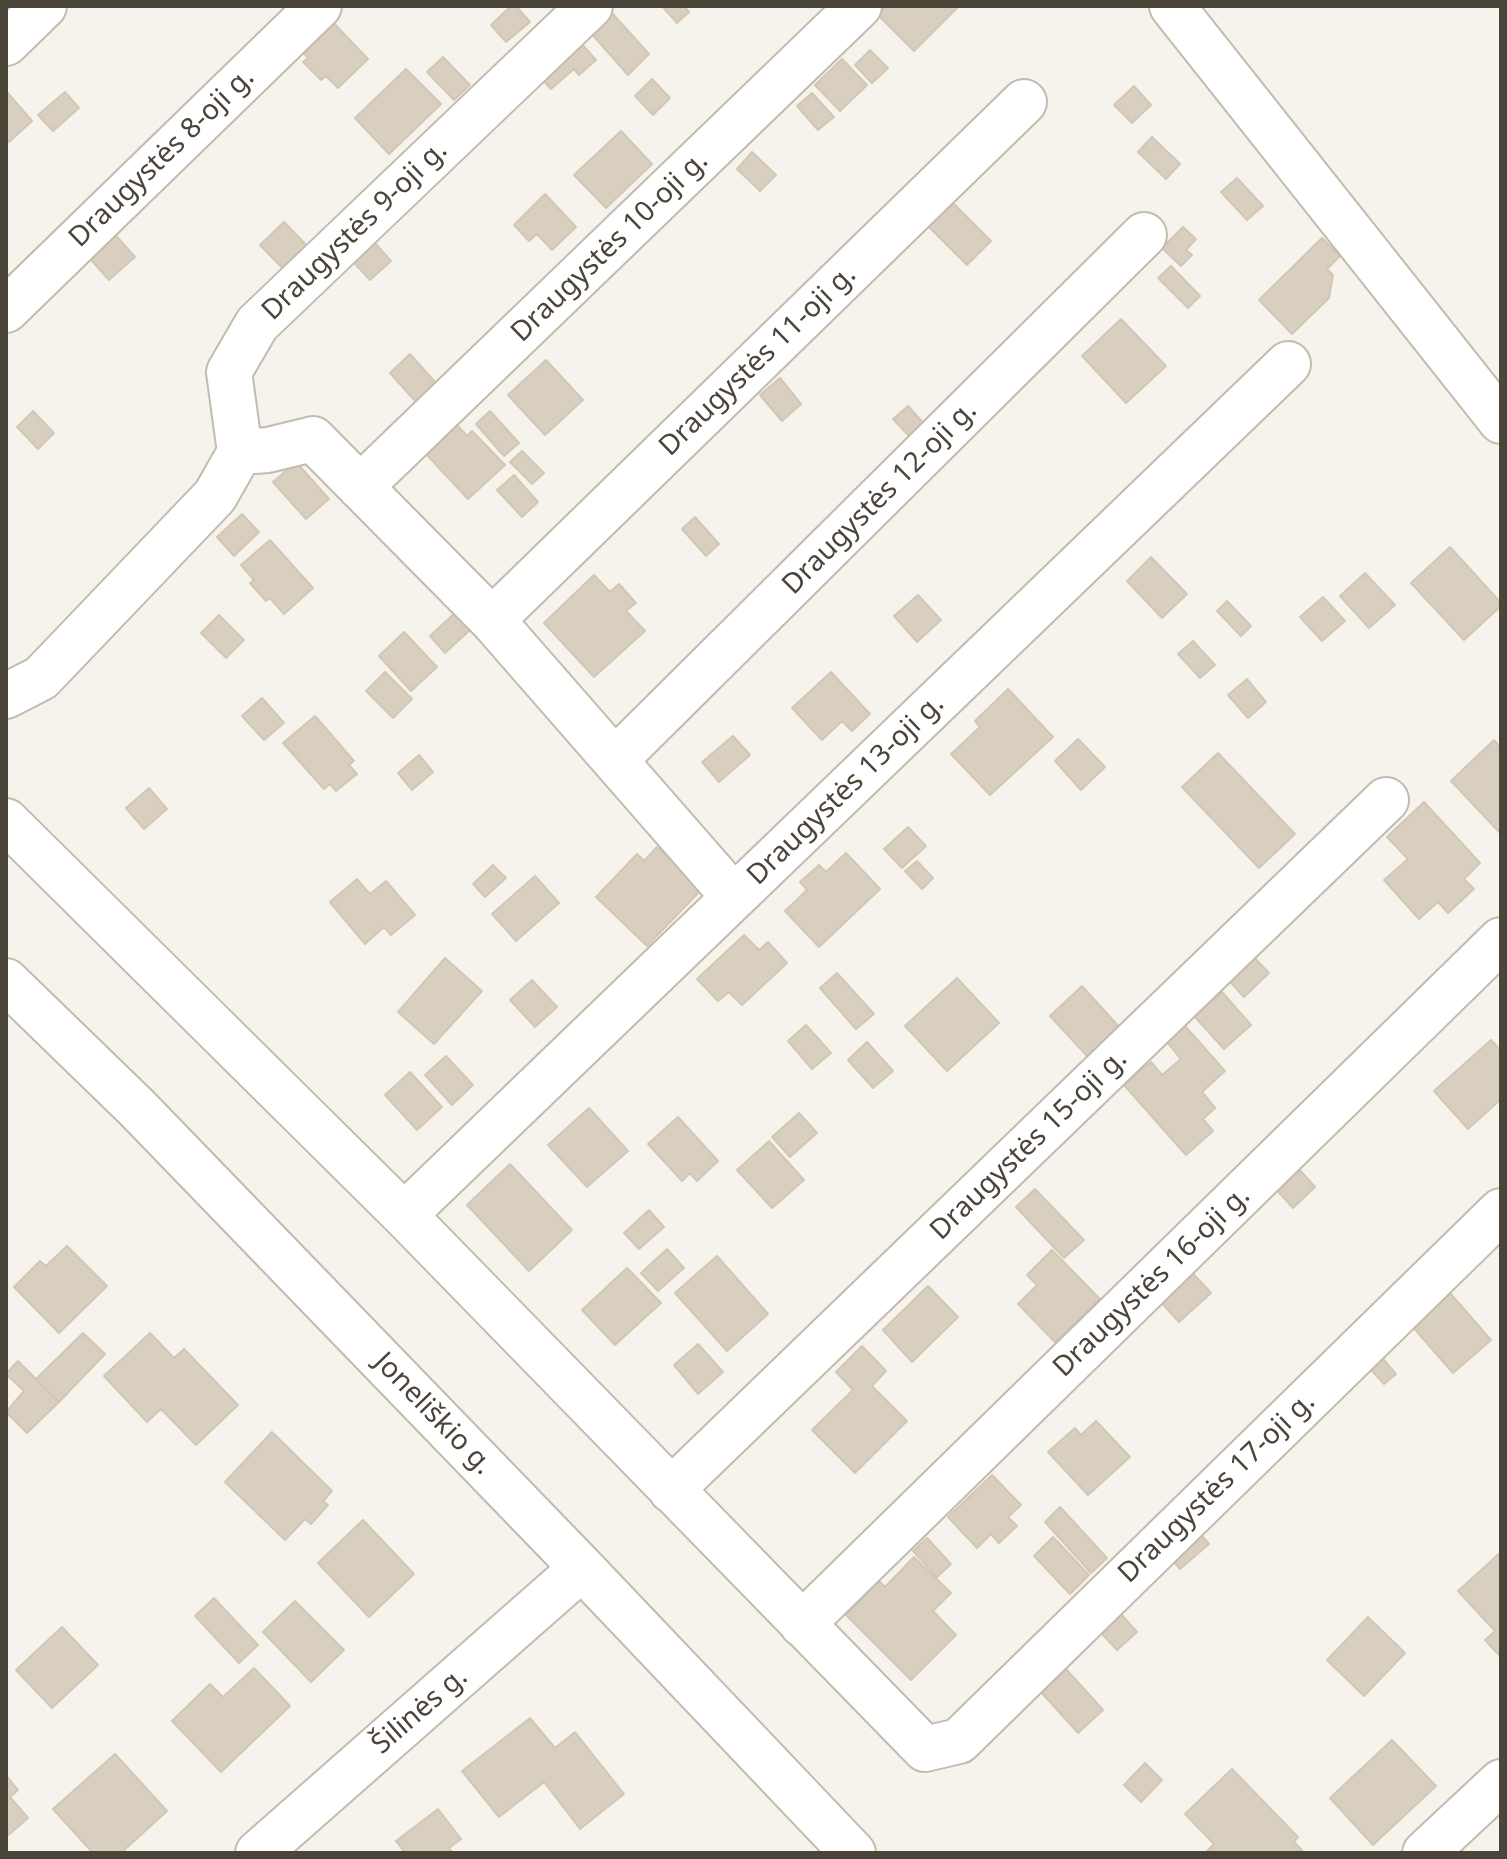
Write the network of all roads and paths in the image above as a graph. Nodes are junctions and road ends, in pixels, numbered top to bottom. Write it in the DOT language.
graph roads {
  1 [pos="44,6"];
  2 [pos="319,6"];
  3 [pos="590,6"];
  4 [pos="859,6"];
  5 [pos="1172,6"];
  6 [pos="6,43"];
  7 [pos="1024,102"];
  8 [pos="1144,235"];
  9 [pos="6,310"];
  10 [pos="1288,364"];
  11 [pos="1501,421"];
  12 [pos="240,452"];
  13 [pos="360,487"];
  14 [pos="492,620"];
  15 [pos="6,696"];
  16 [pos="615,760"];
  17 [pos="1386,800"];
  18 [pos="6,821"];
  19 [pos="734,897"];
  20 [pos="1501,940"];
  21 [pos="6,981"];
  22 [pos="1501,1211"];
  23 [pos="404,1215"];
  24 [pos="671,1490"];
  25 [pos="582,1568"];
  26 [pos="802,1624"];
  27 [pos="1501,1782"];
  28 [pos="258,1853"];
  29 [pos="853,1853"];
  30 [pos="1425,1853"];
  1 -- 6 [label="street"];
  2 -- 9 [label="street, Draugystės 8-oji g."];
  3 -- 12 [label="street, Draugystės 9-oji g."];
  4 -- 13 [label="street, Draugystės 10-oji g."];
  5 -- 11 [label="street"];
  7 -- 14 [label="street, Draugystės 11-oji g."];
  8 -- 16 [label="street, Draugystės 12-oji g."];
  10 -- 19 [label="street, Draugystės 13-oji g."];
  12 -- 13 [label="street"];
  12 -- 15 [label="street"];
  13 -- 14 [label="street"];
  14 -- 16 [label="street"];
  16 -- 19 [label="street"];
  17 -- 24 [label="street, Draugystės 15-oji g."];
  18 -- 23 [label="street"];
  19 -- 23 [label="street, Draugystės 13-oji g."];
  20 -- 26 [label="street, Draugystės 16-oji g."];
  21 -- 25 [label="street, Joneliškio g."];
  22 -- 26 [label="street, Draugystės 17-oji g."];
  23 -- 24 [label="street"];
  24 -- 26 [label="street"];
  25 -- 28 [label="street, Šilinės g."];
  25 -- 29 [label="street, Joneliškio g."];
  27 -- 30 [label="street"];
}
